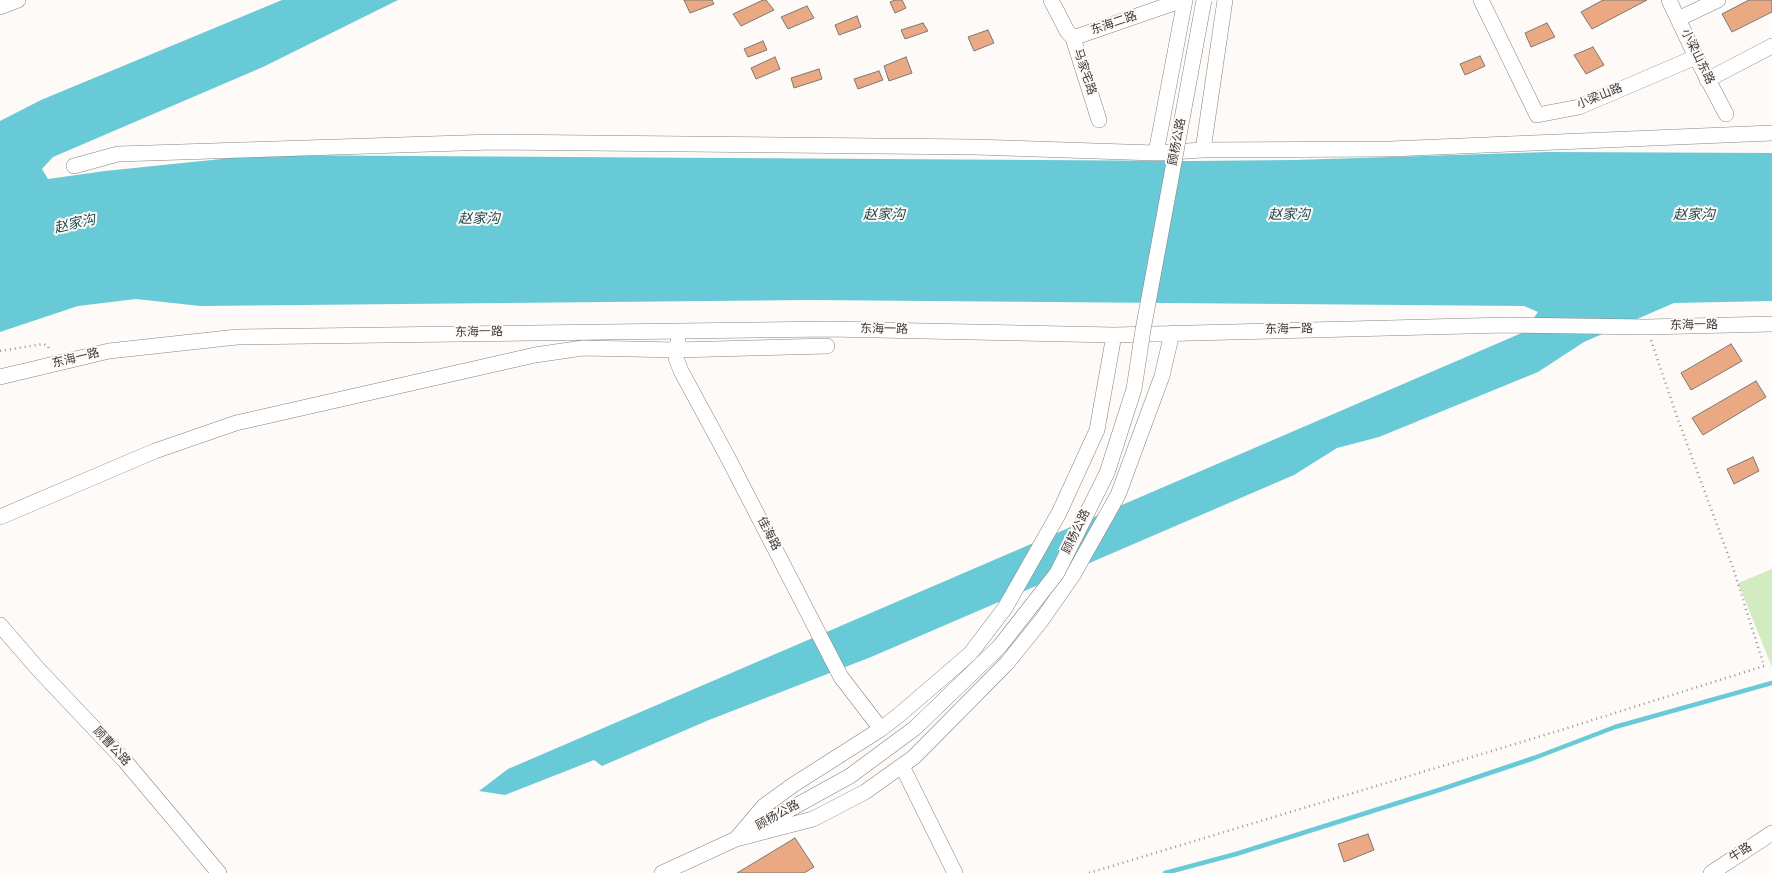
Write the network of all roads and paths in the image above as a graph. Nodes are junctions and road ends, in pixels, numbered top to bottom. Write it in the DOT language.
graph roads {
  1 [pos="18,0"];
  2 [pos="1051,0"];
  3 [pos="1184,0"];
  4 [pos="1204,0"];
  5 [pos="1226,0"];
  6 [pos="1481,0"];
  7 [pos="1669,0"];
  8 [pos="1718,0"];
  9 [pos="0,7"];
  10 [pos="1678,19"];
  11 [pos="1073,38"];
  12 [pos="1772,46"];
  13 [pos="1696,57"];
  14 [pos="1707,80"];
  15 [pos="1726,114"];
  16 [pos="1099,120"];
  17 [pos="1772,133"];
  18 [pos="1203,150"];
  19 [pos="1156,153"];
  20 [pos="74,166"];
  21 [pos="1772,324"];
  22 [pos="1646,327"];
  23 [pos="679,332"];
  24 [pos="1172,333"];
  25 [pos="1114,335"];
  26 [pos="828,346"];
  27 [pos="677,350"];
  28 [pos="0,352"];
  29 [pos="45,353"];
  30 [pos="0,377"];
  31 [pos="0,517"];
  32 [pos="0,625"];
  33 [pos="881,729"];
  34 [pos="902,766"];
  35 [pos="1772,833"];
  36 [pos="736,838"];
  37 [pos="219,873"];
  38 [pos="662,873"];
  39 [pos="955,873"];
  40 [pos="1089,873"];
  41 [pos="1711,873"];
  1 -- 9 [label="street"];
  2 -- 11 [label="street, 马家宅路"];
  3 -- 11 [label="street, 东海二路"];
  3 -- 19 [label="street"];
  4 -- 36 [label="street, 顾杨公路, bridge"];
  5 -- 18 [label="street"];
  6 -- 13 [label="street, 小梁山路"];
  7 -- 10 [label="street, 小梁山东路"];
  8 -- 10 [label="street"];
  10 -- 13 [label="street, 小梁山东路"];
  11 -- 16 [label="street, 马家宅路"];
  12 -- 14 [label="street"];
  13 -- 14 [label="street, 小梁山东路"];
  14 -- 15 [label="street, 小梁山东路"];
  17 -- 18 [label="street"];
  18 -- 19 [label="street"];
  19 -- 20 [label="street"];
  21 -- 22 [label="street, 东海一路"];
  22 -- 24 [label="street, 东海一路"];
  22 -- 40 [label="path"];
  23 -- 25 [label="street, 东海一路"];
  23 -- 27 [label="street, 佳海路"];
  23 -- 30 [label="street, 东海一路"];
  24 -- 25 [label="street, 东海一路"];
  24 -- 34 [label="street"];
  25 -- 33 [label="street"];
  26 -- 27 [label="street"];
  27 -- 31 [label="street"];
  27 -- 33 [label="street, 佳海路"];
  28 -- 29 [label="path"];
  32 -- 37 [label="street, 顾曹公路"];
  33 -- 36 [label="street"];
  34 -- 36 [label="street"];
  34 -- 39 [label="street"];
  35 -- 41 [label="street, 牛路"];
  36 -- 38 [label="street, 顾杨公路"];
}
